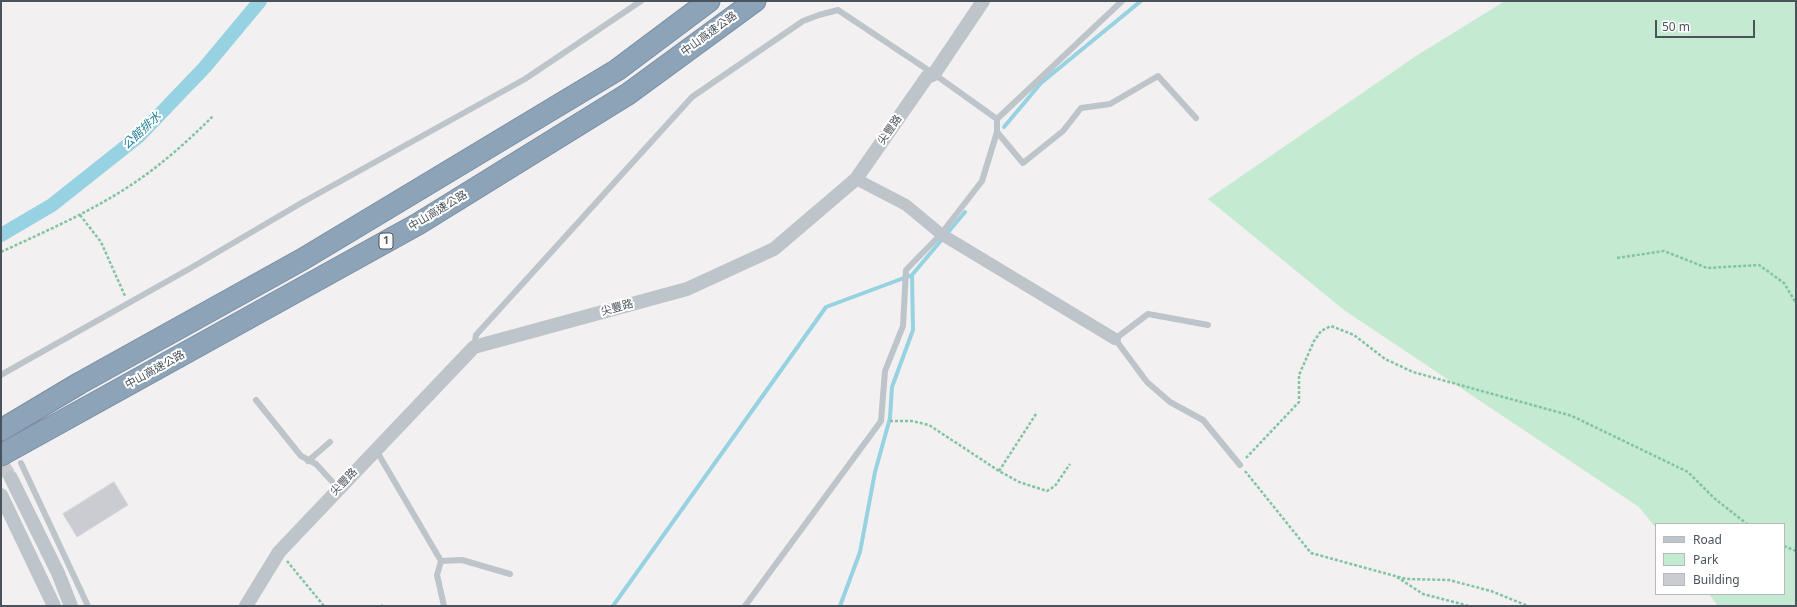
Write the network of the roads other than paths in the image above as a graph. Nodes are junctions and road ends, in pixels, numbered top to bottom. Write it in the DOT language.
graph roads {
  1 [pos="641,1"];
  2 [pos="709,1"];
  3 [pos="755,1"];
  4 [pos="982,1"];
  5 [pos="1122,1"];
  6 [pos="934,74"];
  7 [pos="1196,118"];
  8 [pos="997,119"];
  9 [pos="998,132"];
  10 [pos="856,179"];
  11 [pos="942,235"];
  12 [pos="1208,325"];
  13 [pos="1115,338"];
  14 [pos="474,347"];
  15 [pos="1,375"];
  16 [pos="256,400"];
  17 [pos="1,430"];
  18 [pos="330,442"];
  19 [pos="376,450"];
  20 [pos="1,455"];
  21 [pos="308,461"];
  22 [pos="21,463"];
  23 [pos="1240,465"];
  24 [pos="11,478"];
  25 [pos="338,488"];
  26 [pos="1,495"];
  27 [pos="441,561"];
  28 [pos="510,574"];
  29 [pos="54,606"];
  30 [pos="71,606"];
  31 [pos="88,606"];
  32 [pos="246,606"];
  33 [pos="444,606"];
  34 [pos="745,606"];
  1 -- 15 [label="lane"];
  2 -- 17 [label="highway"];
  3 -- 20 [label="highway, 中山高速公路 / 1"];
  4 -- 6 [label="street, 尖豐路"];
  5 -- 8 [label="lane"];
  6 -- 8 [label="lane"];
  6 -- 10 [label="street, 尖豐路"];
  6 -- 14 [label="lane"];
  7 -- 9 [label="lane"];
  8 -- 9 [label="lane"];
  9 -- 11 [label="lane"];
  10 -- 11 [label="street"];
  10 -- 14 [label="street, 尖豐路"];
  11 -- 13 [label="street"];
  11 -- 34 [label="lane"];
  12 -- 13 [label="lane"];
  13 -- 23 [label="lane"];
  14 -- 19 [label="street, 尖豐路"];
  16 -- 21 [label="lane"];
  18 -- 21 [label="lane"];
  19 -- 25 [label="street, 尖豐路"];
  19 -- 27 [label="lane"];
  21 -- 25 [label="lane"];
  22 -- 31 [label="lane"];
  24 -- 30 [label="street"];
  25 -- 32 [label="street, 尖豐路"];
  26 -- 29 [label="street"];
  27 -- 28 [label="lane"];
  27 -- 33 [label="lane"];
}
